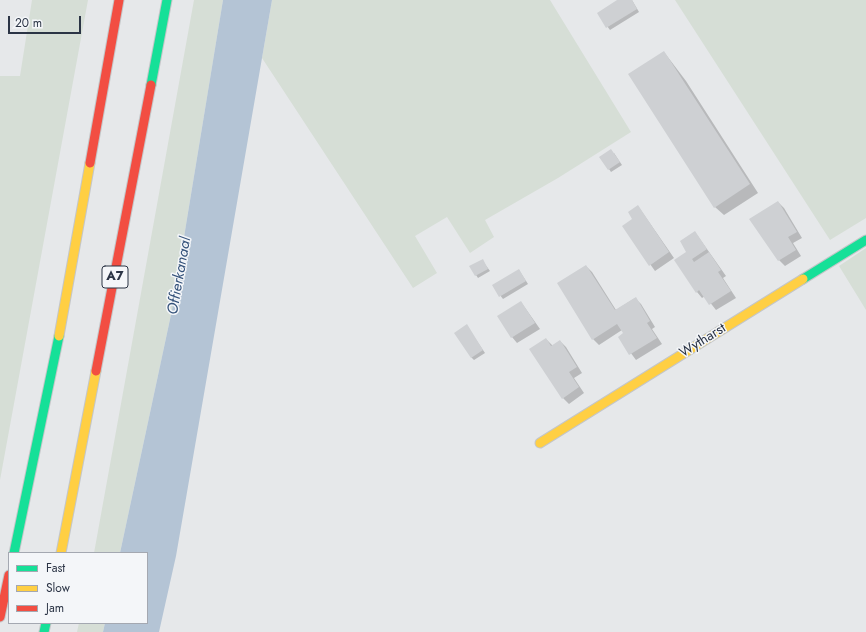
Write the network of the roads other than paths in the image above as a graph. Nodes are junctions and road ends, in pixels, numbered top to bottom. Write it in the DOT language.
graph roads {
  1 [pos="119,0"];
  2 [pos="167,0"];
  3 [pos="866,240"];
  4 [pos="540,443"];
  5 [pos="14,552"];
  6 [pos="61,552"];
  7 [pos="8,580"];
  8 [pos="0,618"];
  1 -- 5 [label="main road"];
  2 -- 6 [label="main road, A7"];
  3 -- 4 [label="main road, Wytharst"];
  7 -- 8 [label="main road"];
}
